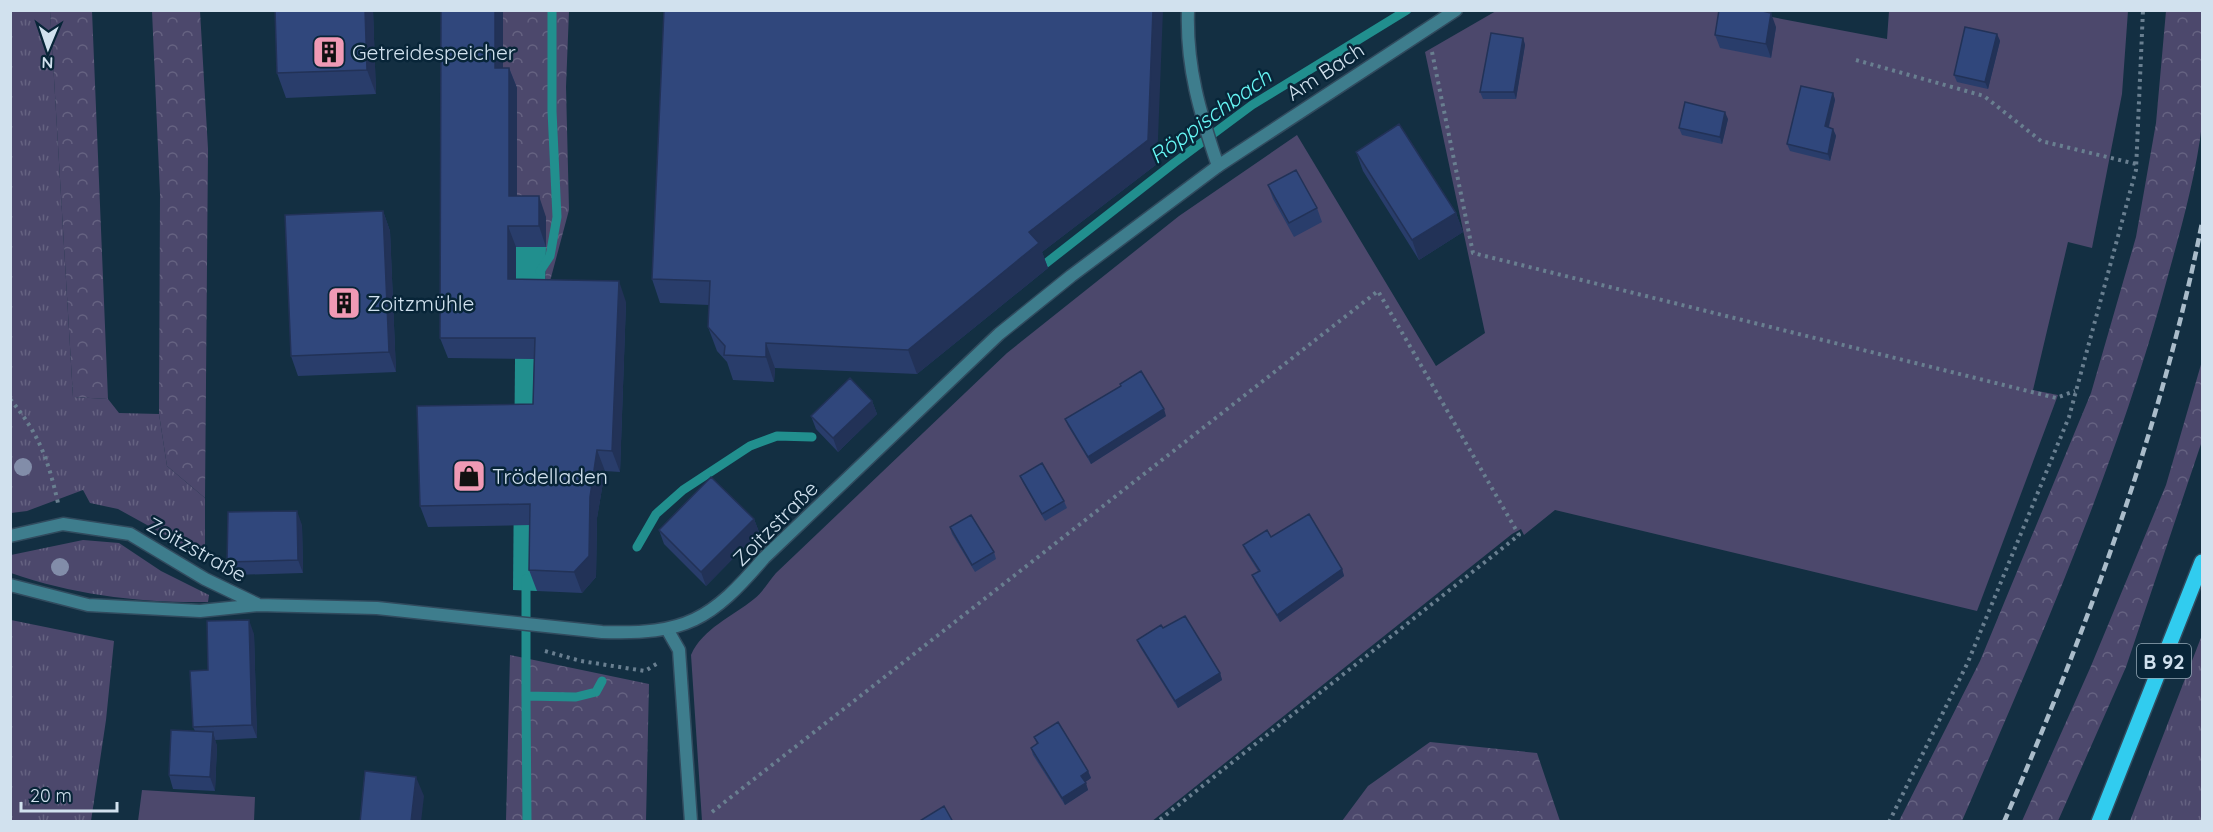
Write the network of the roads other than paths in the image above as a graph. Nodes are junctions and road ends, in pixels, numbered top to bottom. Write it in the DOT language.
graph roads {
  1 [pos="1188,10"];
  2 [pos="1456,10"];
  3 [pos="1218,166"];
  4 [pos="10,536"];
  5 [pos="2202,562"];
  6 [pos="10,585"];
  7 [pos="258,605"];
  8 [pos="667,629"];
  9 [pos="691,821"];
  10 [pos="2099,822"];
  1 -- 3 [label="street"];
  2 -- 3 [label="street, Am Bach"];
  3 -- 8 [label="street, Zoitzstraße"];
  4 -- 7 [label="street, Zoitzstraße"];
  5 -- 10 [label="main road, B 92"];
  6 -- 7 [label="street, Zoitzstraße"];
  7 -- 8 [label="street, Zoitzstraße"];
  8 -- 9 [label="street"];
}
